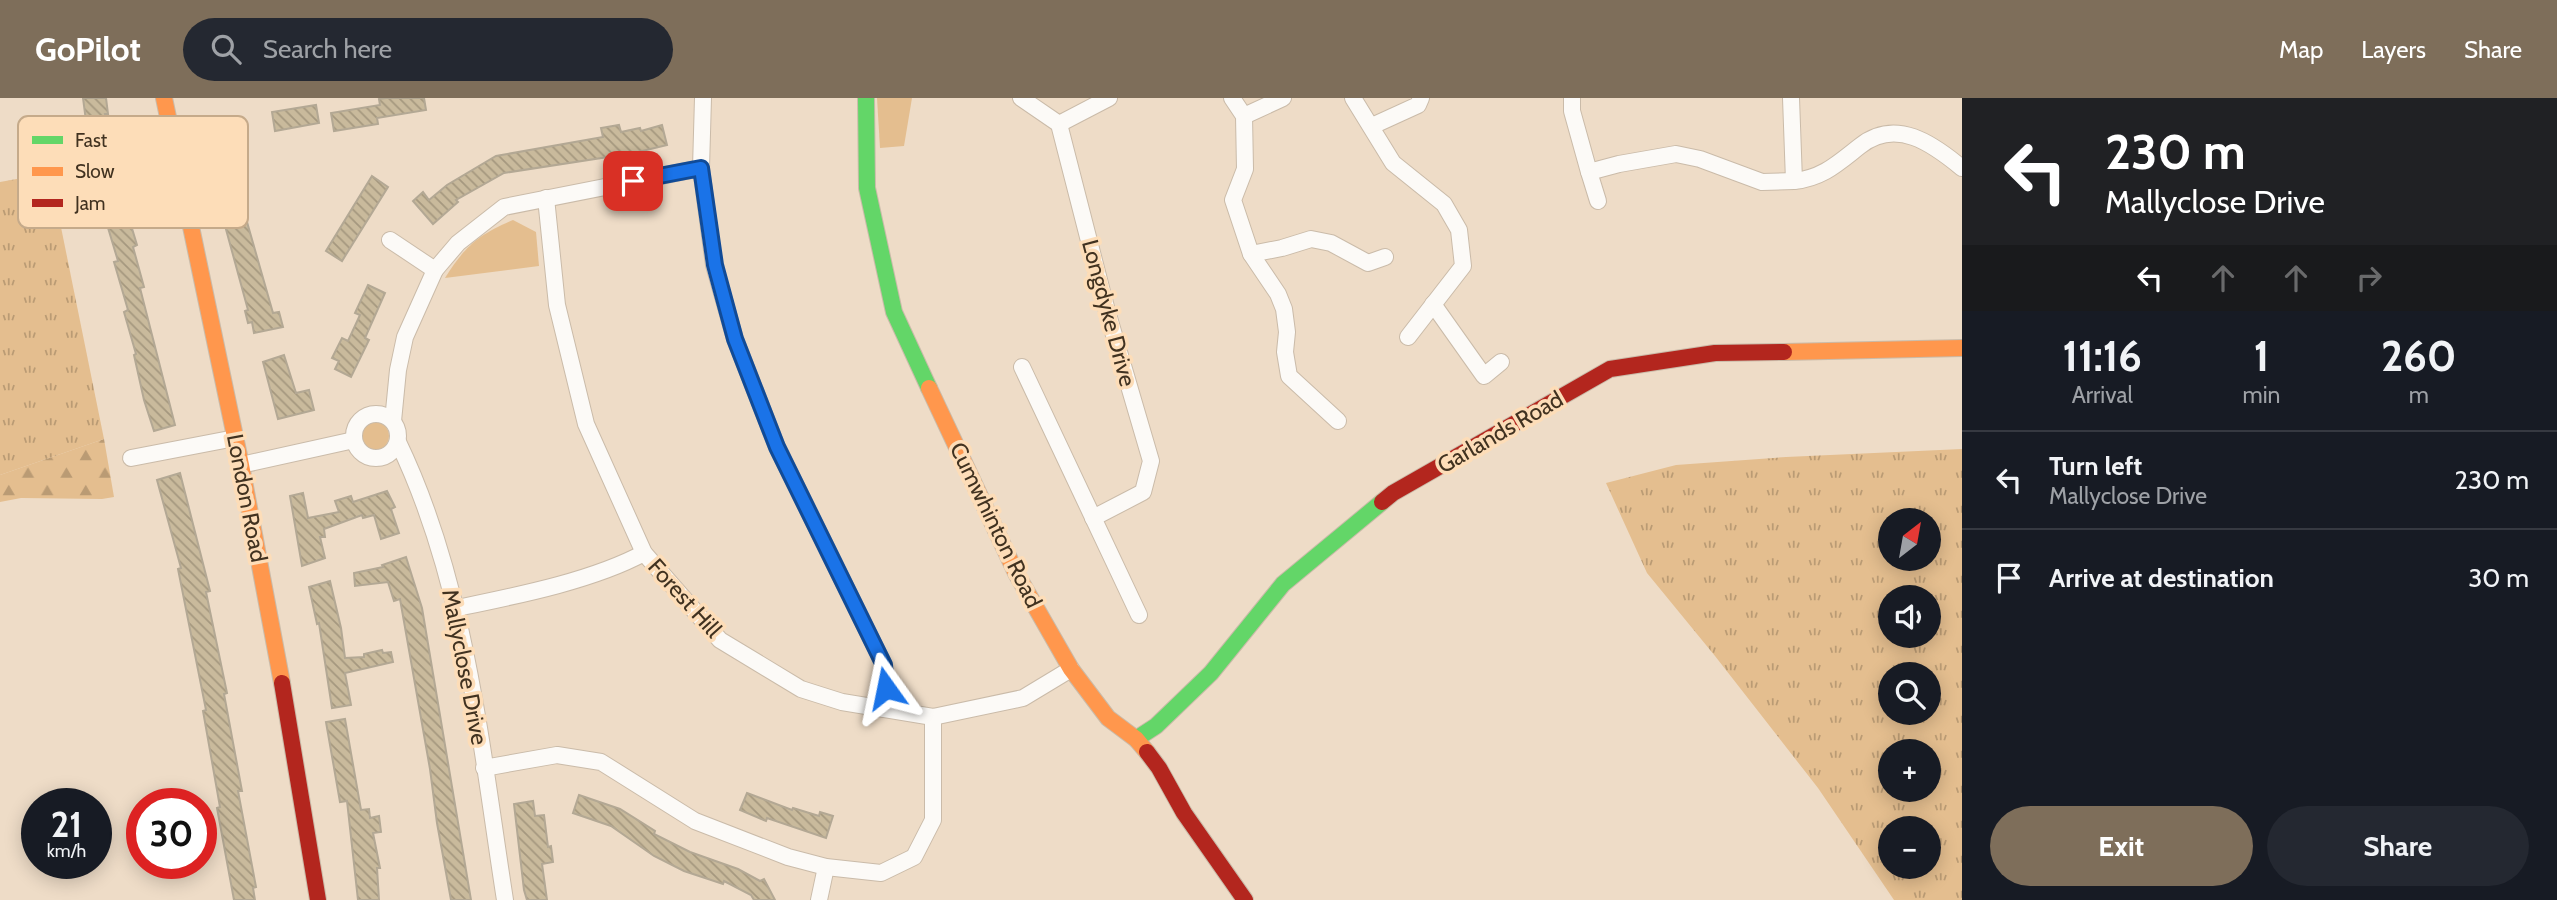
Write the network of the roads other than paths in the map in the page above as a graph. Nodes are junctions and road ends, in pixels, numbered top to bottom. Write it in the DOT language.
graph roads {
  1 [pos="164,98"];
  2 [pos="702,98"];
  3 [pos="866,98"];
  4 [pos="1021,98"];
  5 [pos="1109,98"];
  6 [pos="1232,98"];
  7 [pos="1283,98"];
  8 [pos="1353,98"];
  9 [pos="1421,98"];
  10 [pos="1572,98"];
  11 [pos="1791,98"];
  12 [pos="168,116"];
  13 [pos="1244,116"];
  14 [pos="1059,124"];
  15 [pos="1372,127"];
  16 [pos="1962,167"];
  17 [pos="701,168"];
  18 [pos="1589,173"];
  19 [pos="1794,181"];
  20 [pos="546,198"];
  21 [pos="1598,201"];
  22 [pos="191,228"];
  23 [pos="390,240"];
  24 [pos="1251,254"];
  25 [pos="1385,257"];
  26 [pos="435,270"];
  27 [pos="1433,304"];
  28 [pos="1408,337"];
  29 [pos="1962,348"];
  30 [pos="1501,362"];
  31 [pos="1022,367"];
  32 [pos="393,421"];
  33 [pos="1338,421"];
  34 [pos="235,438"];
  35 [pos="354,440"];
  36 [pos="398,442"];
  37 [pos="131,458"];
  38 [pos="241,465"];
  39 [pos="1093,518"];
  40 [pos="644,553"];
  41 [pos="457,608"];
  42 [pos="1139,615"];
  43 [pos="1071,669"];
  44 [pos="884,709"];
  45 [pos="933,717"];
  46 [pos="1136,738"];
  47 [pos="484,768"];
  48 [pos="825,867"];
  49 [pos="318,900"];
  50 [pos="505,900"];
  51 [pos="818,900"];
  52 [pos="1245,900"];
  1 -- 12 [label="street, London Road"];
  2 -- 17 [label="street"];
  3 -- 43 [label="street, Cumwhinton Road"];
  4 -- 14 [label="street"];
  5 -- 14 [label="street"];
  6 -- 13 [label="street"];
  7 -- 13 [label="street"];
  8 -- 15 [label="street"];
  9 -- 15 [label="street"];
  10 -- 18 [label="street"];
  11 -- 19 [label="street"];
  13 -- 24 [label="street"];
  14 -- 39 [label="street, Longdyke Drive"];
  15 -- 27 [label="street"];
  16 -- 19 [label="street"];
  17 -- 20 [label="street, Mallyclose Drive"];
  17 -- 44 [label="street"];
  18 -- 19 [label="street"];
  18 -- 21 [label="street"];
  20 -- 26 [label="street, Mallyclose Drive"];
  20 -- 40 [label="street, Forest Hill"];
  22 -- 34 [label="street, London Road"];
  23 -- 26 [label="street"];
  24 -- 25 [label="street"];
  24 -- 33 [label="street"];
  26 -- 32 [label="street, Mallyclose Drive"];
  27 -- 28 [label="street"];
  27 -- 30 [label="street"];
  29 -- 46 [label="street, Garlands Road"];
  31 -- 39 [label="street"];
  32 -- 35 [label="street"];
  32 -- 36 [label="street, Mallyclose Drive"];
  34 -- 37 [label="street"];
  34 -- 38 [label="street, London Road"];
  35 -- 36 [label="street"];
  35 -- 38 [label="street"];
  36 -- 41 [label="street, Mallyclose Drive"];
  38 -- 49 [label="street, London Road"];
  39 -- 42 [label="street"];
  40 -- 41 [label="street"];
  40 -- 44 [label="street, Forest Hill"];
  41 -- 47 [label="street, Mallyclose Drive"];
  43 -- 45 [label="street, Forest Hill"];
  43 -- 46 [label="street, Cumwhinton Road"];
  44 -- 45 [label="street, Forest Hill"];
  45 -- 48 [label="street"];
  46 -- 52 [label="street, Cumwhinton Road"];
  47 -- 48 [label="street"];
  47 -- 50 [label="street, Mallyclose Drive"];
  48 -- 51 [label="street"];
}
